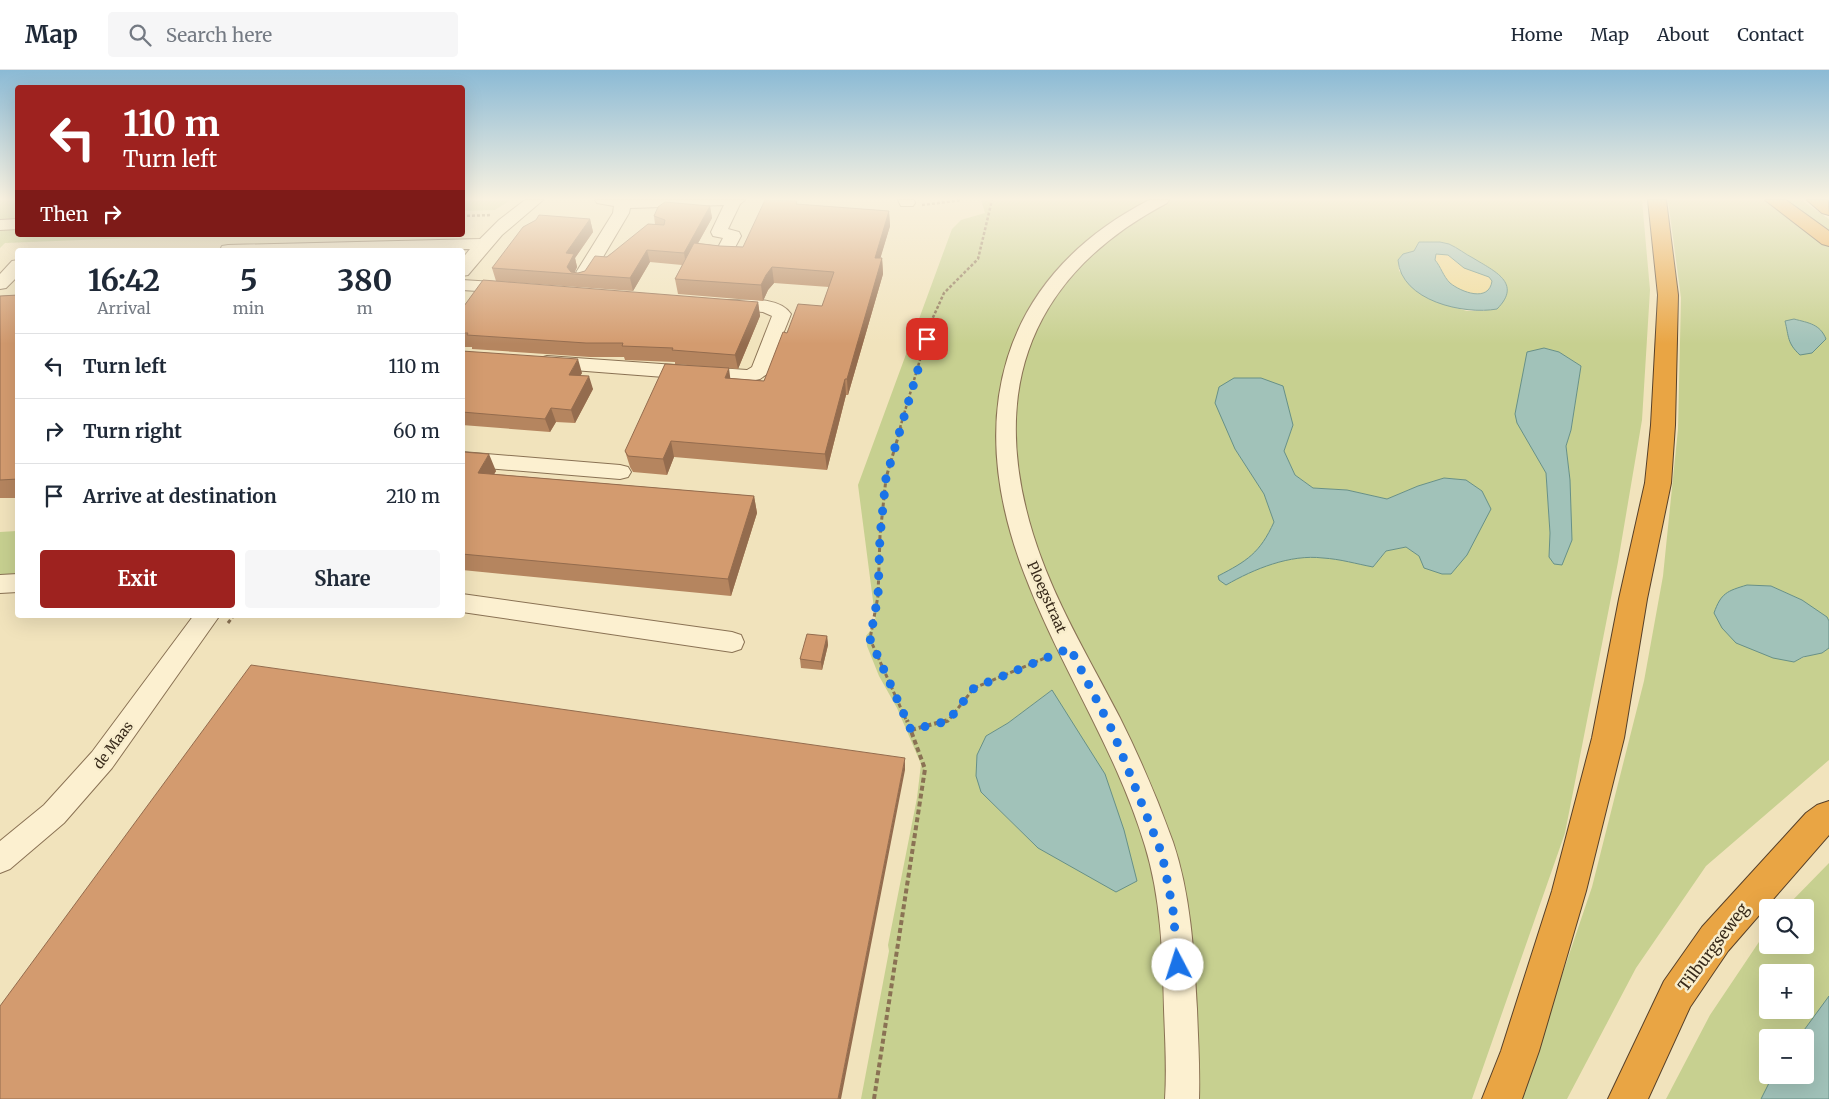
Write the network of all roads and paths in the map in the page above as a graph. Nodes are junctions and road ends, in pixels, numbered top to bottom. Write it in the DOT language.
graph roads {
  1 [pos="481,248"];
  2 [pos="603,248"];
  3 [pos="727,248"];
  4 [pos="981,248"];
  5 [pos="1089,248"];
  6 [pos="1663,248"];
  7 [pos="723,256"];
  8 [pos="465,267"];
  9 [pos="15,268"];
  10 [pos="0,284"];
  11 [pos="465,287"];
  12 [pos="581,289"];
  13 [pos="532,290"];
  14 [pos="709,303"];
  15 [pos="530,361"];
  16 [pos="465,459"];
  17 [pos="620,472"];
  18 [pos="15,583"];
  19 [pos="0,584"];
  20 [pos="465,603"];
  21 [pos="206,618"];
  22 [pos="732,642"];
  23 [pos="1070,648"];
  24 [pos="911,730"];
  25 [pos="1829,816"];
  26 [pos="0,859"];
  27 [pos="874,1099"];
  28 [pos="1182,1099"];
  29 [pos="1502,1099"];
  30 [pos="1628,1099"];
  1 -- 8 [label="street"];
  2 -- 12 [label="street"];
  3 -- 7 [label="street"];
  4 -- 24 [label="path"];
  5 -- 23 [label="street, Ploegstraat"];
  6 -- 29 [label="highway"];
  9 -- 10 [label="street"];
  11 -- 13 [label="street"];
  14 -- 15 [label="street"];
  16 -- 17 [label="street"];
  18 -- 19 [label="street"];
  20 -- 22 [label="street"];
  21 -- 26 [label="street, de Maas"];
  23 -- 24 [label="path"];
  23 -- 28 [label="street, Ploegstraat"];
  24 -- 27 [label="path"];
  25 -- 30 [label="highway, Tilburgseweg"];
}
